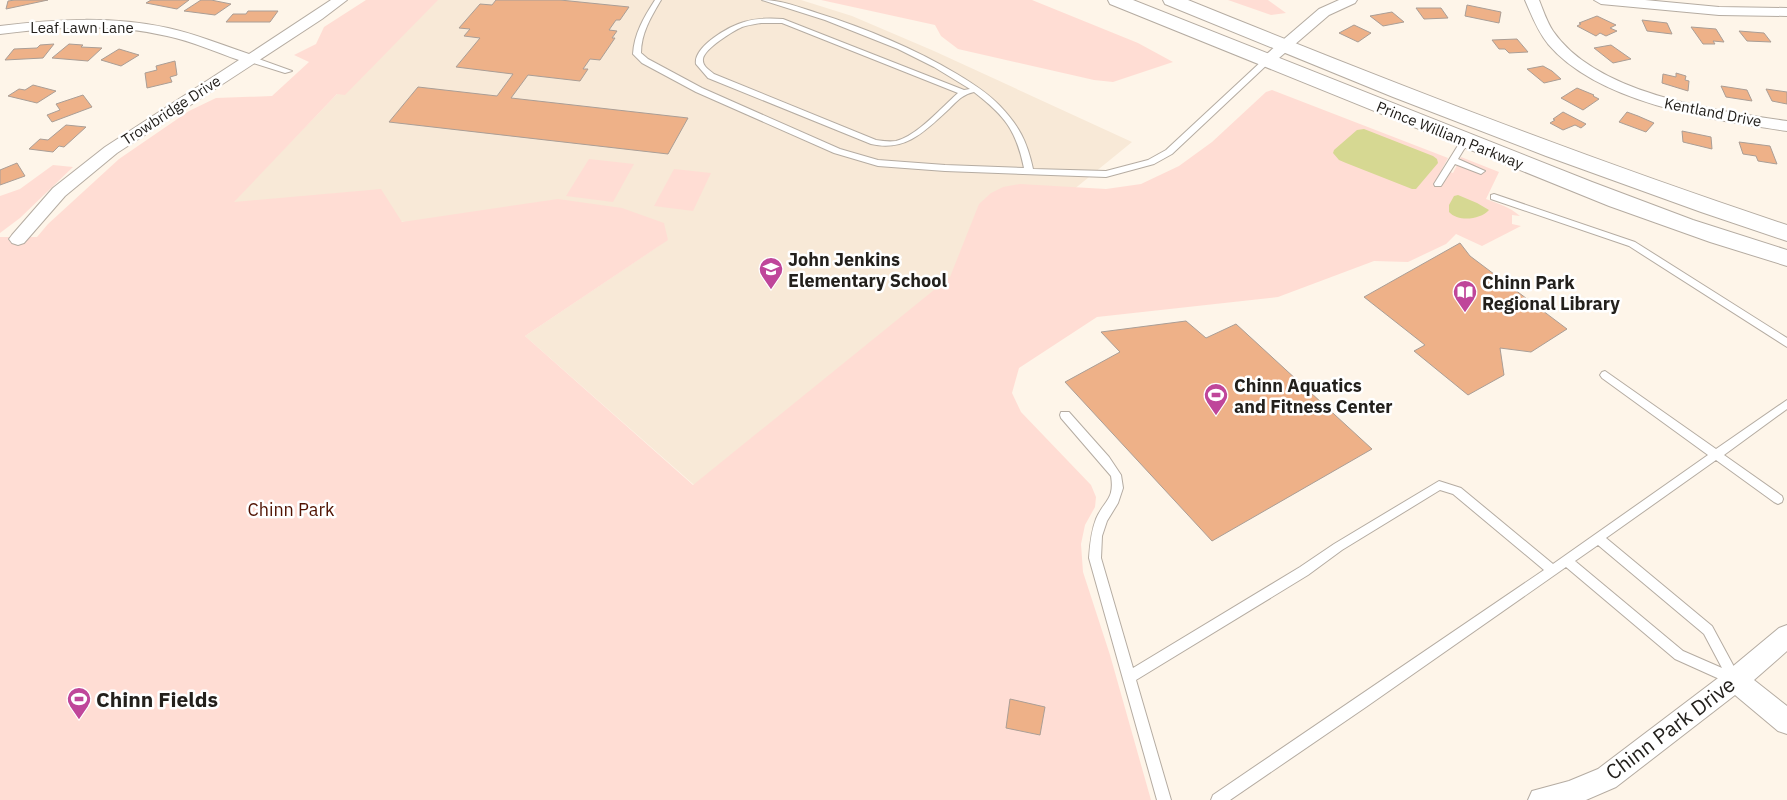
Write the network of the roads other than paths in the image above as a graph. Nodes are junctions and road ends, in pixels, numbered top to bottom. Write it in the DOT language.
graph roads {
  1 [pos="340,0"];
  2 [pos="658,0"];
  3 [pos="764,0"];
  4 [pos="1117,0"];
  5 [pos="1172,0"];
  6 [pos="1350,0"];
  7 [pos="1532,0"];
  8 [pos="1601,0"];
  9 [pos="1787,12"];
  10 [pos="0,30"];
  11 [pos="1285,46"];
  12 [pos="250,59"];
  13 [pos="1267,61"];
  14 [pos="288,71"];
  15 [pos="976,90"];
  16 [pos="963,92"];
  17 [pos="1787,126"];
  18 [pos="1465,141"];
  19 [pos="1453,160"];
  20 [pos="1029,171"];
  21 [pos="1481,171"];
  22 [pos="1438,184"];
  23 [pos="1494,196"];
  24 [pos="1787,232"];
  25 [pos="18,240"];
  26 [pos="1787,258"];
  27 [pos="1787,342"];
  28 [pos="1605,376"];
  29 [pos="1787,404"];
  30 [pos="1065,415"];
  31 [pos="1716,455"];
  32 [pos="1778,499"];
  33 [pos="1598,538"];
  34 [pos="1566,560"];
  35 [pos="1552,570"];
  36 [pos="1787,636"];
  37 [pos="1129,677"];
  38 [pos="1735,680"];
  39 [pos="1787,722"];
  40 [pos="1164,800"];
  41 [pos="1218,800"];
  42 [pos="1541,800"];
  1 -- 12 [label="street, Trowbridge Drive"];
  2 -- 20 [label="lane"];
  3 -- 15 [label="lane"];
  4 -- 13 [label="highway, Prince William Parkway"];
  5 -- 11 [label="highway, Prince William Parkway"];
  6 -- 11 [label="street"];
  7 -- 17 [label="street, Kentland Drive"];
  8 -- 9 [label="street"];
  10 -- 12 [label="street, Leaf Lawn Lane"];
  11 -- 13 [label="street"];
  11 -- 24 [label="highway, Prince William Parkway"];
  12 -- 14 [label="lane"];
  12 -- 25 [label="street, Trowbridge Drive"];
  13 -- 18 [label="highway, Prince William Parkway"];
  13 -- 20 [label="lane"];
  15 -- 16 [label="lane"];
  15 -- 20 [label="lane"];
  16 -- 16 [label="lane"];
  18 -- 19 [label="lane"];
  18 -- 26 [label="highway, Prince William Parkway"];
  19 -- 21 [label="lane"];
  19 -- 22 [label="lane"];
  23 -- 27 [label="lane"];
  28 -- 31 [label="lane"];
  29 -- 31 [label="lane"];
  30 -- 37 [label="lane"];
  31 -- 32 [label="lane"];
  31 -- 33 [label="lane"];
  33 -- 34 [label="lane"];
  33 -- 38 [label="lane"];
  34 -- 35 [label="lane"];
  34 -- 38 [label="lane"];
  35 -- 37 [label="lane"];
  35 -- 41 [label="lane"];
  36 -- 38 [label="street, Chinn Park Drive"];
  37 -- 40 [label="lane"];
  38 -- 39 [label="street"];
  38 -- 42 [label="street, Chinn Park Drive"];
}
